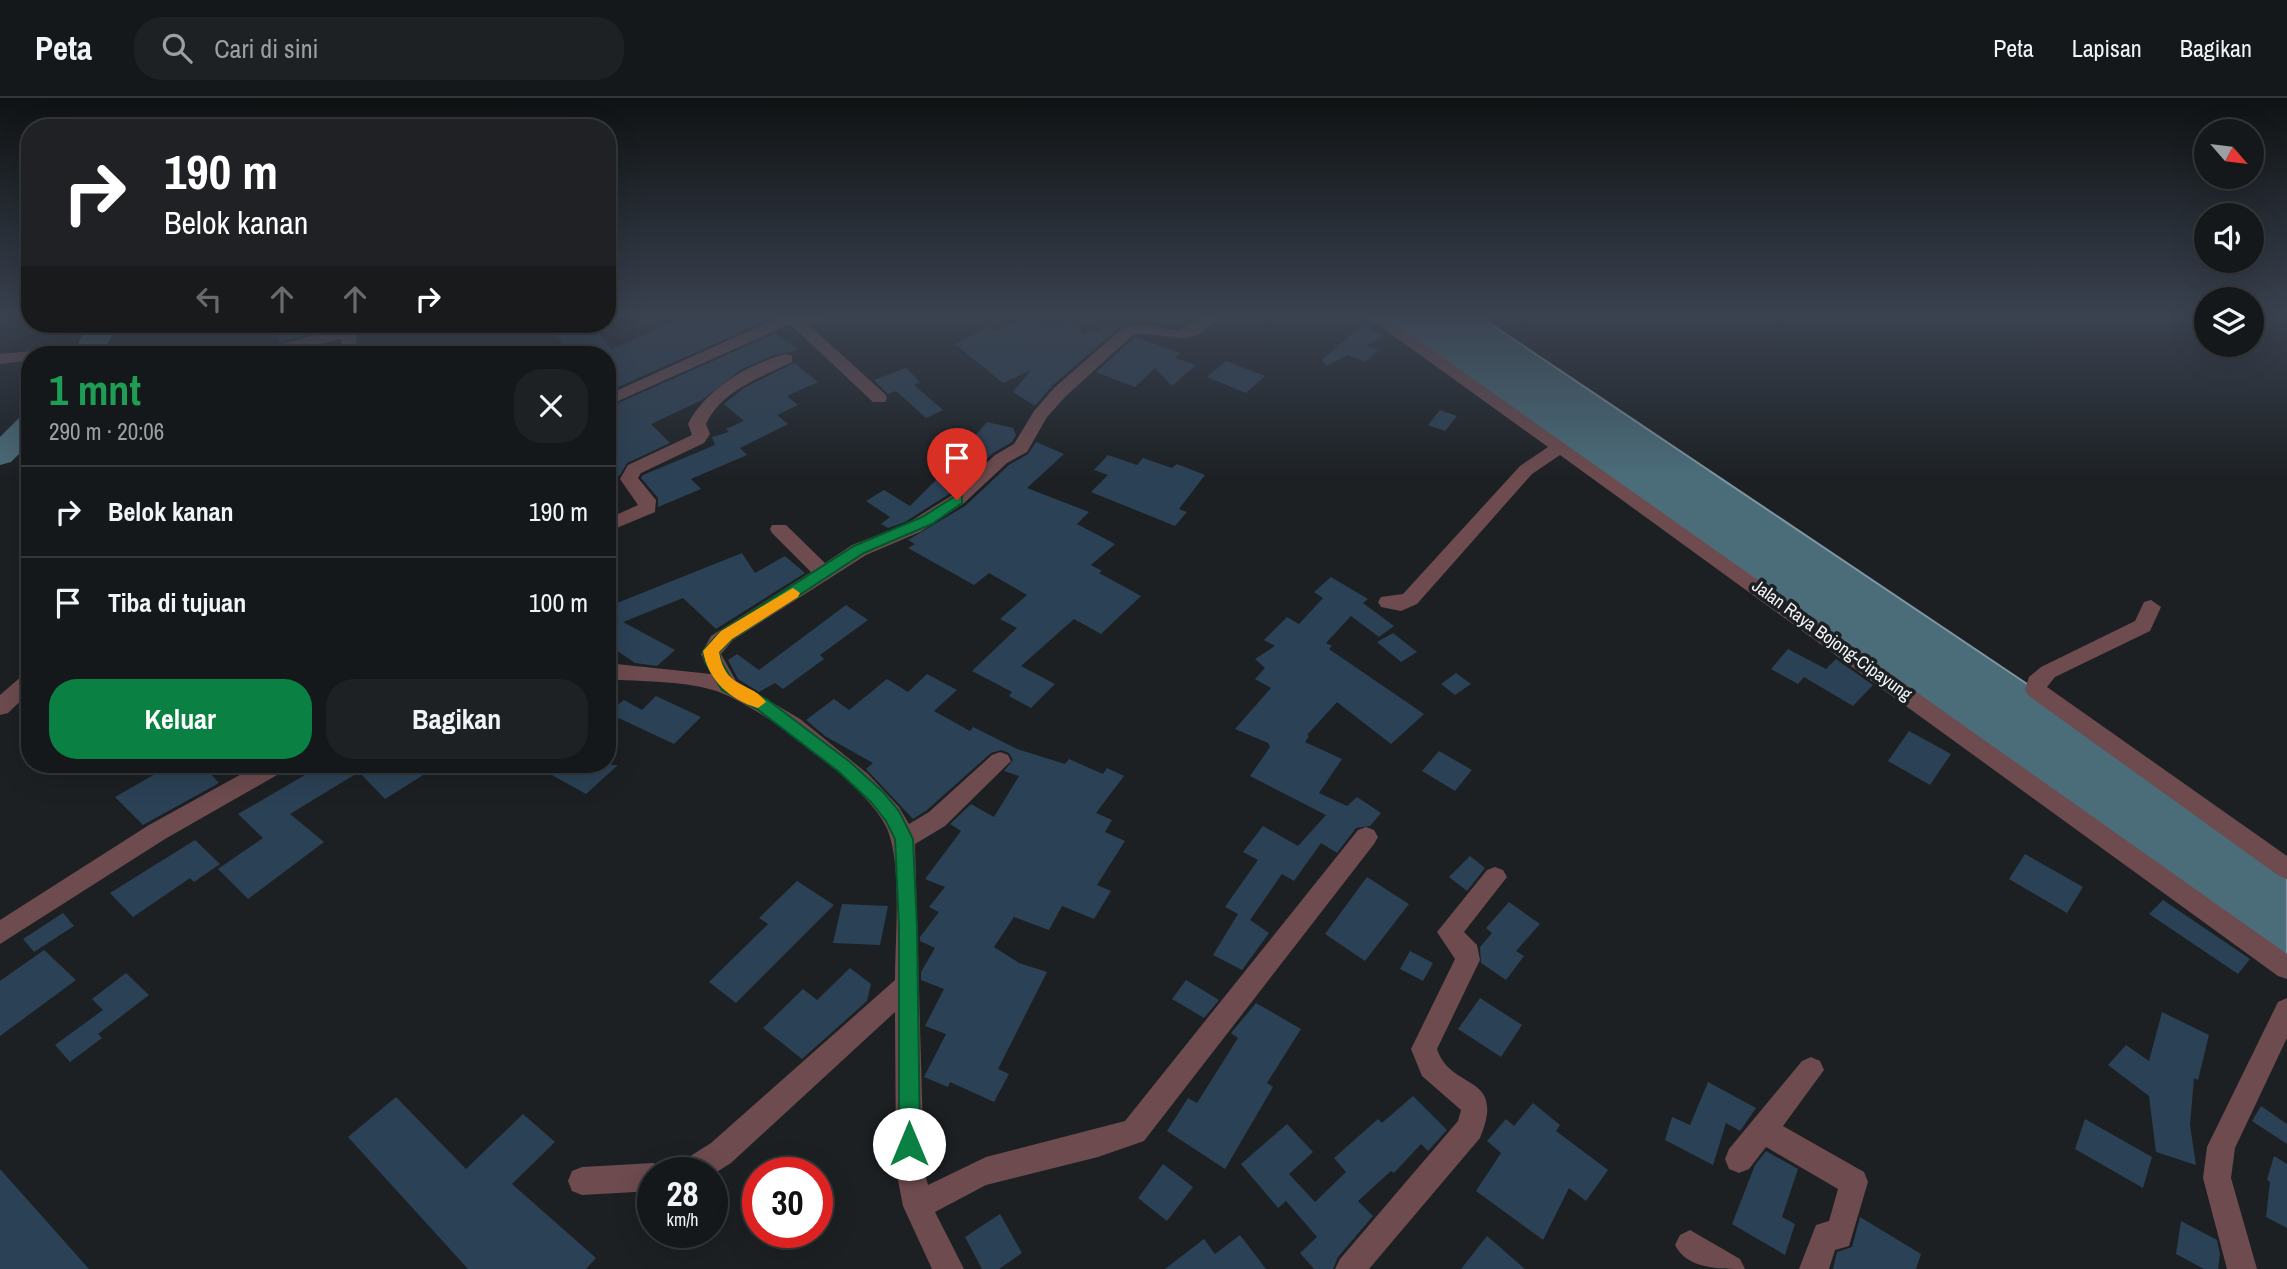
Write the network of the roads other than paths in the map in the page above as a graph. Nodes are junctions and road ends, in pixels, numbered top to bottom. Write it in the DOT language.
graph roads {
  1 [pos="676,371"];
  2 [pos="764,371"];
  3 [pos="850,371"];
  4 [pos="1085,371"];
  5 [pos="1451,371"];
  6 [pos="616,397"];
  7 [pos="879,398"];
  8 [pos="1559,448"];
  9 [pos="616,522"];
  10 [pos="779,529"];
  11 [pos="824,573"];
  12 [pos="1388,602"];
  13 [pos="2151,607"];
  14 [pos="616,672"];
  15 [pos="728,686"];
  16 [pos="21,688"];
  17 [pos="0,707"];
  18 [pos="1000,761"];
  19 [pos="262,773"];
  20 [pos="1366,837"];
  21 [pos="904,839"];
  22 [pos="2287,869"];
  23 [pos="1495,877"];
  24 [pos="0,933"];
  25 [pos="2287,968"];
  26 [pos="908,984"];
  27 [pos="2287,1010"];
  28 [pos="1811,1070"];
  29 [pos="1764,1131"];
  30 [pos="715,1157"];
  31 [pos="1739,1159"];
  32 [pos="637,1178"];
  33 [pos="582,1181"];
  34 [pos="917,1206"];
  35 [pos="1690,1245"];
  36 [pos="949,1269"];
  37 [pos="1350,1269"];
  38 [pos="1730,1269"];
  39 [pos="1814,1269"];
  40 [pos="2242,1269"];
  1 -- 6 [label="street"];
  2 -- 9 [label="street"];
  3 -- 7 [label="street"];
  4 -- 11 [label="street"];
  5 -- 8 [label="street, Jalan Raya Bojong-Cipayung"];
  8 -- 12 [label="street"];
  8 -- 25 [label="street, Jalan Raya Bojong-Cipayung"];
  10 -- 11 [label="street"];
  11 -- 15 [label="street"];
  13 -- 22 [label="street"];
  14 -- 15 [label="street"];
  15 -- 21 [label="street"];
  16 -- 17 [label="street"];
  18 -- 21 [label="street"];
  19 -- 24 [label="street"];
  20 -- 34 [label="street"];
  21 -- 26 [label="street"];
  23 -- 37 [label="street"];
  26 -- 30 [label="street"];
  26 -- 34 [label="street"];
  27 -- 40 [label="street"];
  28 -- 29 [label="street"];
  29 -- 31 [label="street"];
  29 -- 39 [label="street"];
  32 -- 33 [label="street"];
  34 -- 36 [label="street"];
  35 -- 38 [label="street"];
}
